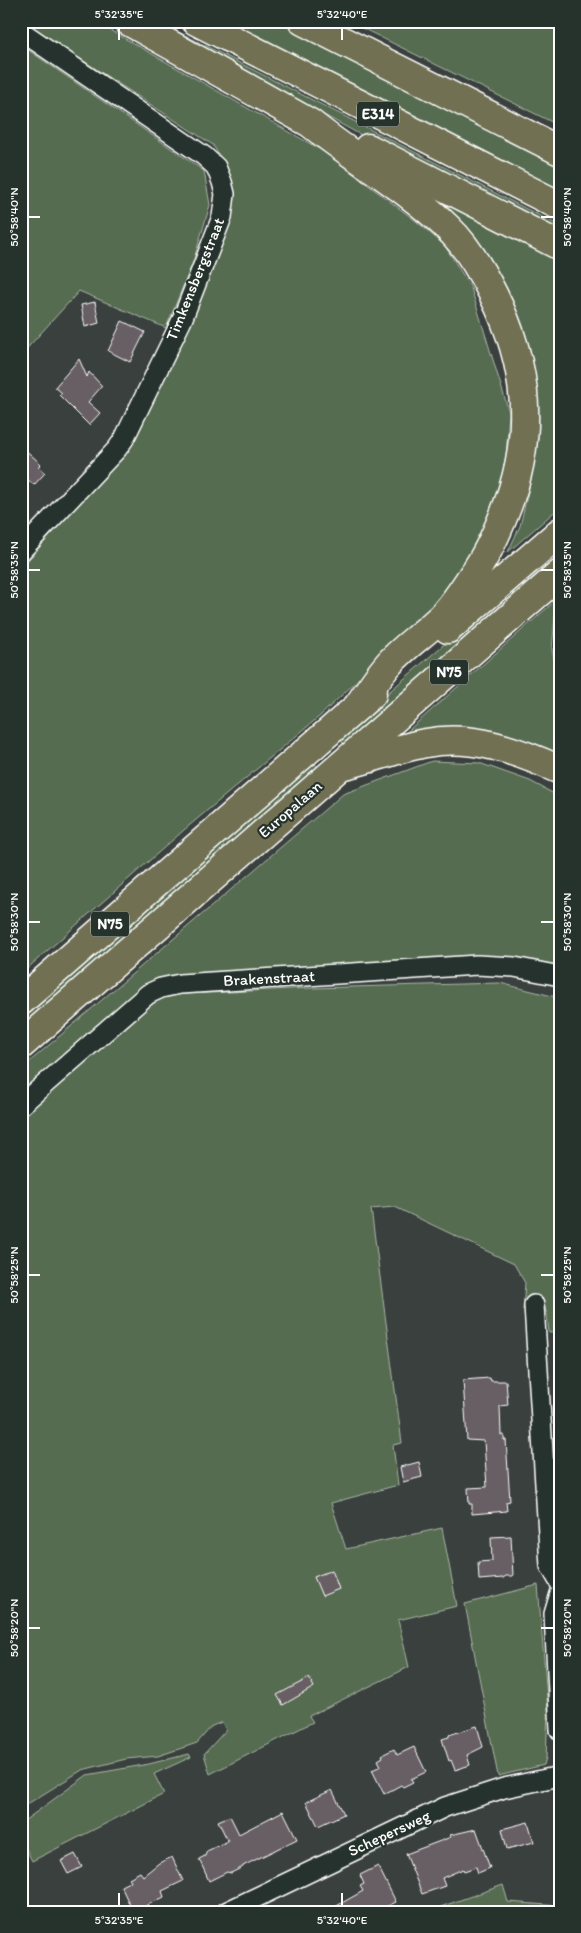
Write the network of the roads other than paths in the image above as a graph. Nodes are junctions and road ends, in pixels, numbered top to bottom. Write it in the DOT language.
graph roads {
  1 [pos="128,21"];
  2 [pos="196,21"];
  3 [pos="303,21"];
  4 [pos="21,31"];
  5 [pos="310,123"];
  6 [pos="560,151"];
  7 [pos="560,206"];
  8 [pos="560,246"];
  9 [pos="560,532"];
  10 [pos="21,551"];
  11 [pos="560,574"];
  12 [pos="358,706"];
  13 [pos="338,767"];
  14 [pos="560,770"];
  15 [pos="560,976"];
  16 [pos="21,1001"];
  17 [pos="21,1044"];
  18 [pos="21,1105"];
  19 [pos="534,1305"];
  20 [pos="560,1584"];
  21 [pos="560,1594"];
  22 [pos="560,1730"];
  23 [pos="560,1776"];
  24 [pos="226,1912"];
  1 -- 5 [label="highway"];
  2 -- 7 [label="highway, E314"];
  3 -- 6 [label="highway"];
  4 -- 10 [label="street, Timkensbergstraat"];
  5 -- 8 [label="highway"];
  5 -- 12 [label="highway"];
  9 -- 12 [label="highway, Europalaan / N75"];
  11 -- 13 [label="highway, Europalaan / N75"];
  12 -- 16 [label="highway, Europalaan / N75"];
  13 -- 14 [label="highway"];
  13 -- 17 [label="highway, Europalaan / N75"];
  15 -- 18 [label="street, Brakenstraat"];
  19 -- 20 [label="street"];
  21 -- 22 [label="street"];
  23 -- 24 [label="street, Schepersweg"];
}
